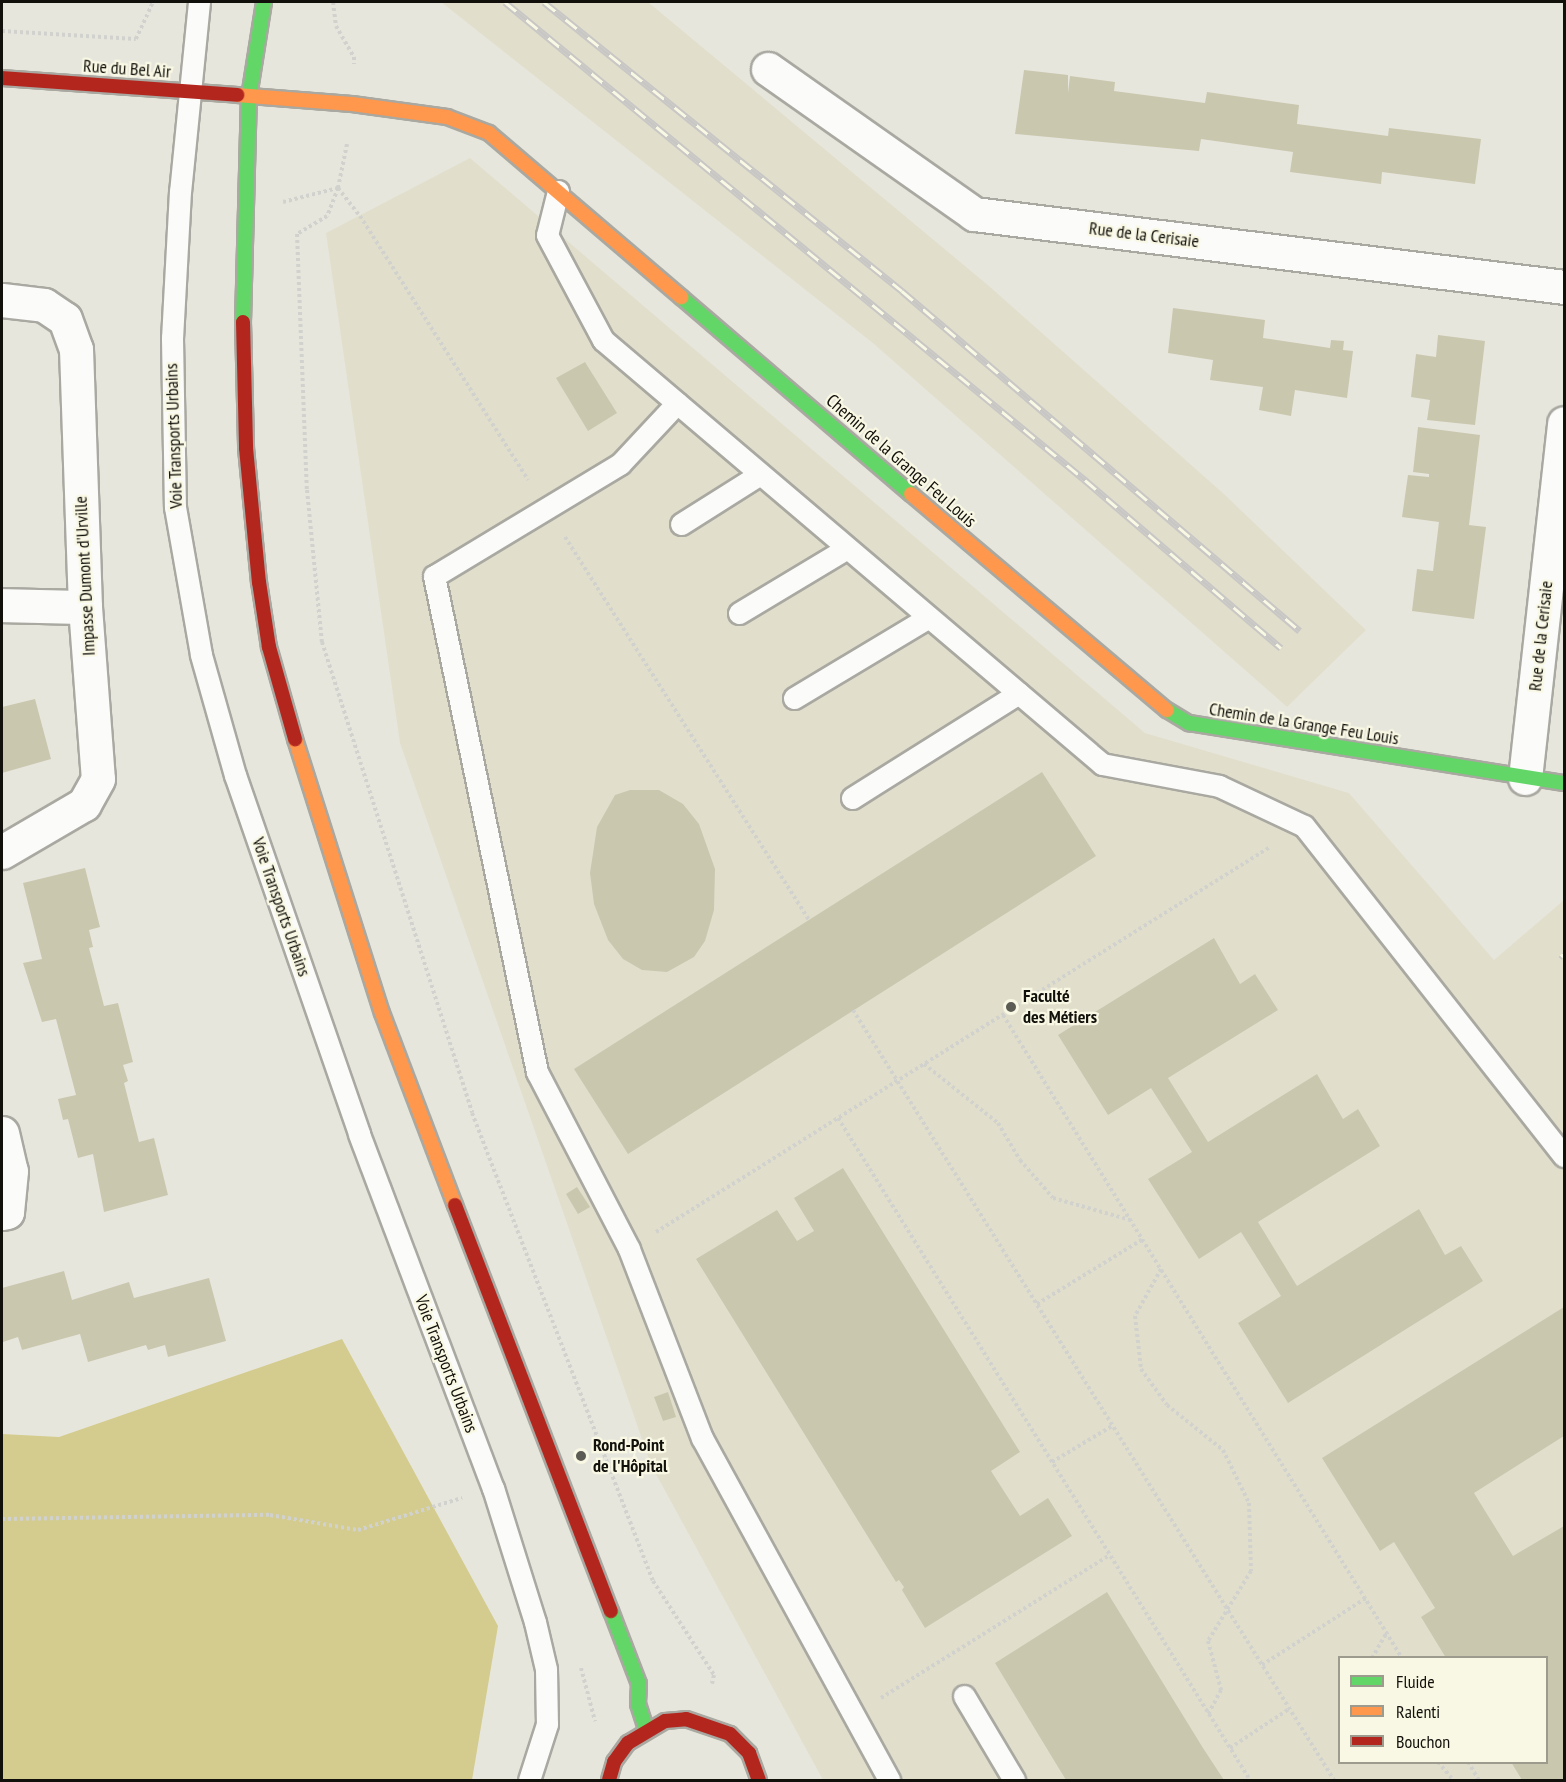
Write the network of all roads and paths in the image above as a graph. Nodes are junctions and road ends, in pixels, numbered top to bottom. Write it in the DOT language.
graph roads {
  1 [pos="153,2"];
  2 [pos="199,2"];
  3 [pos="264,2"];
  4 [pos="333,2"];
  5 [pos="2,31"];
  6 [pos="768,69"];
  7 [pos="2,78"];
  8 [pos="191,93"];
  9 [pos="249,97"];
  10 [pos="352,104"];
  11 [pos="558,191"];
  12 [pos="1564,287"];
  13 [pos="2,300"];
  14 [pos="677,403"];
  15 [pos="1564,423"];
  16 [pos="760,474"];
  17 [pos="681,524"];
  18 [pos="847,548"];
  19 [pos="2,605"];
  20 [pos="85,607"];
  21 [pos="739,613"];
  22 [pos="929,617"];
  23 [pos="1018,693"];
  24 [pos="794,699"];
  25 [pos="1525,778"];
  26 [pos="1564,783"];
  27 [pos="852,798"];
  28 [pos="1304,826"];
  29 [pos="2,852"];
  30 [pos="853,1010"];
  31 [pos="1003,1015"];
  32 [pos="924,1064"];
  33 [pos="897,1081"];
  34 [pos="838,1118"];
  35 [pos="2,1134"];
  36 [pos="1564,1156"];
  37 [pos="2,1213"];
  38 [pos="1131,1220"];
  39 [pos="1143,1239"];
  40 [pos="629,1249"];
  41 [pos="1161,1269"];
  42 [pos="1037,1304"];
  43 [pos="1112,1426"];
  44 [pos="1052,1462"];
  45 [pos="493,1488"];
  46 [pos="2,1520"];
  47 [pos="1110,1556"];
  48 [pos="1366,1598"];
  49 [pos="1227,1610"];
  50 [pos="1387,1632"];
  51 [pos="1373,1656"];
  52 [pos="1401,1656"];
  53 [pos="579,1659"];
  54 [pos="1262,1665"];
  55 [pos="964,1696"];
  56 [pos="1290,1709"];
  57 [pos="855,1714"];
  58 [pos="1208,1714"];
  59 [pos="706,1723"];
  60 [pos="597,1727"];
  61 [pos="646,1729"];
  62 [pos="1230,1748"];
  63 [pos="1440,1764"];
  64 [pos="1469,1764"];
  65 [pos="529,1780"];
  66 [pos="609,1780"];
  67 [pos="759,1780"];
  68 [pos="889,1780"];
  69 [pos="1014,1780"];
  70 [pos="1250,1780"];
  71 [pos="1334,1780"];
  72 [pos="1453,1780"];
  73 [pos="1479,1780"];
  1 -- 5 [label="path"];
  2 -- 8 [label="lane, Voie Transports Urbains"];
  3 -- 9 [label="street"];
  4 -- 10 [label="path"];
  6 -- 12 [label="street, Rue de la Cerisaie"];
  7 -- 8 [label="street, Rue du Bel Air"];
  8 -- 9 [label="street, Rue du Bel Air"];
  8 -- 45 [label="lane, Voie Transports Urbains"];
  9 -- 10 [label="street, Chemin de la Grange Feu Louis"];
  9 -- 61 [label="street"];
  10 -- 11 [label="street, Chemin de la Grange Feu Louis"];
  10 -- 59 [label="path"];
  11 -- 14 [label="lane"];
  11 -- 25 [label="street, Chemin de la Grange Feu Louis"];
  13 -- 20 [label="street, Impasse Dumont d'Urville"];
  14 -- 16 [label="lane"];
  14 -- 40 [label="lane"];
  15 -- 25 [label="street, Rue de la Cerisaie"];
  16 -- 17 [label="lane"];
  16 -- 18 [label="lane"];
  18 -- 21 [label="lane"];
  18 -- 22 [label="lane"];
  19 -- 20 [label="street"];
  20 -- 29 [label="street, Impasse Dumont d'Urville"];
  22 -- 23 [label="lane"];
  22 -- 24 [label="lane"];
  23 -- 27 [label="lane"];
  23 -- 28 [label="lane"];
  25 -- 26 [label="street, Chemin de la Grange Feu Louis"];
  28 -- 31 [label="path"];
  28 -- 36 [label="lane"];
  30 -- 33 [label="path"];
  31 -- 32 [label="path"];
  31 -- 38 [label="path"];
  32 -- 33 [label="path"];
  32 -- 38 [label="path"];
  33 -- 34 [label="path"];
  33 -- 42 [label="path"];
  34 -- 40 [label="path"];
  34 -- 44 [label="path"];
  35 -- 37 [label="street"];
  38 -- 39 [label="path"];
  39 -- 41 [label="path"];
  39 -- 42 [label="path"];
  40 -- 57 [label="lane"];
  41 -- 48 [label="path"];
  41 -- 49 [label="path"];
  42 -- 43 [label="path"];
  43 -- 44 [label="path"];
  43 -- 49 [label="path"];
  44 -- 47 [label="path"];
  45 -- 46 [label="path"];
  45 -- 65 [label="lane, Voie Transports Urbains"];
  47 -- 57 [label="path"];
  47 -- 58 [label="path"];
  48 -- 50 [label="path"];
  48 -- 54 [label="path"];
  49 -- 54 [label="path"];
  49 -- 58 [label="path"];
  50 -- 51 [label="path"];
  50 -- 52 [label="path"];
  53 -- 60 [label="path"];
  54 -- 56 [label="path"];
  55 -- 69 [label="lane"];
  56 -- 62 [label="path"];
  56 -- 71 [label="path"];
  57 -- 68 [label="lane"];
  58 -- 62 [label="path"];
  59 -- 61 [label="street"];
  59 -- 67 [label="street"];
  61 -- 66 [label="street"];
  62 -- 70 [label="path"];
  63 -- 72 [label="path"];
  64 -- 73 [label="path"];
}
